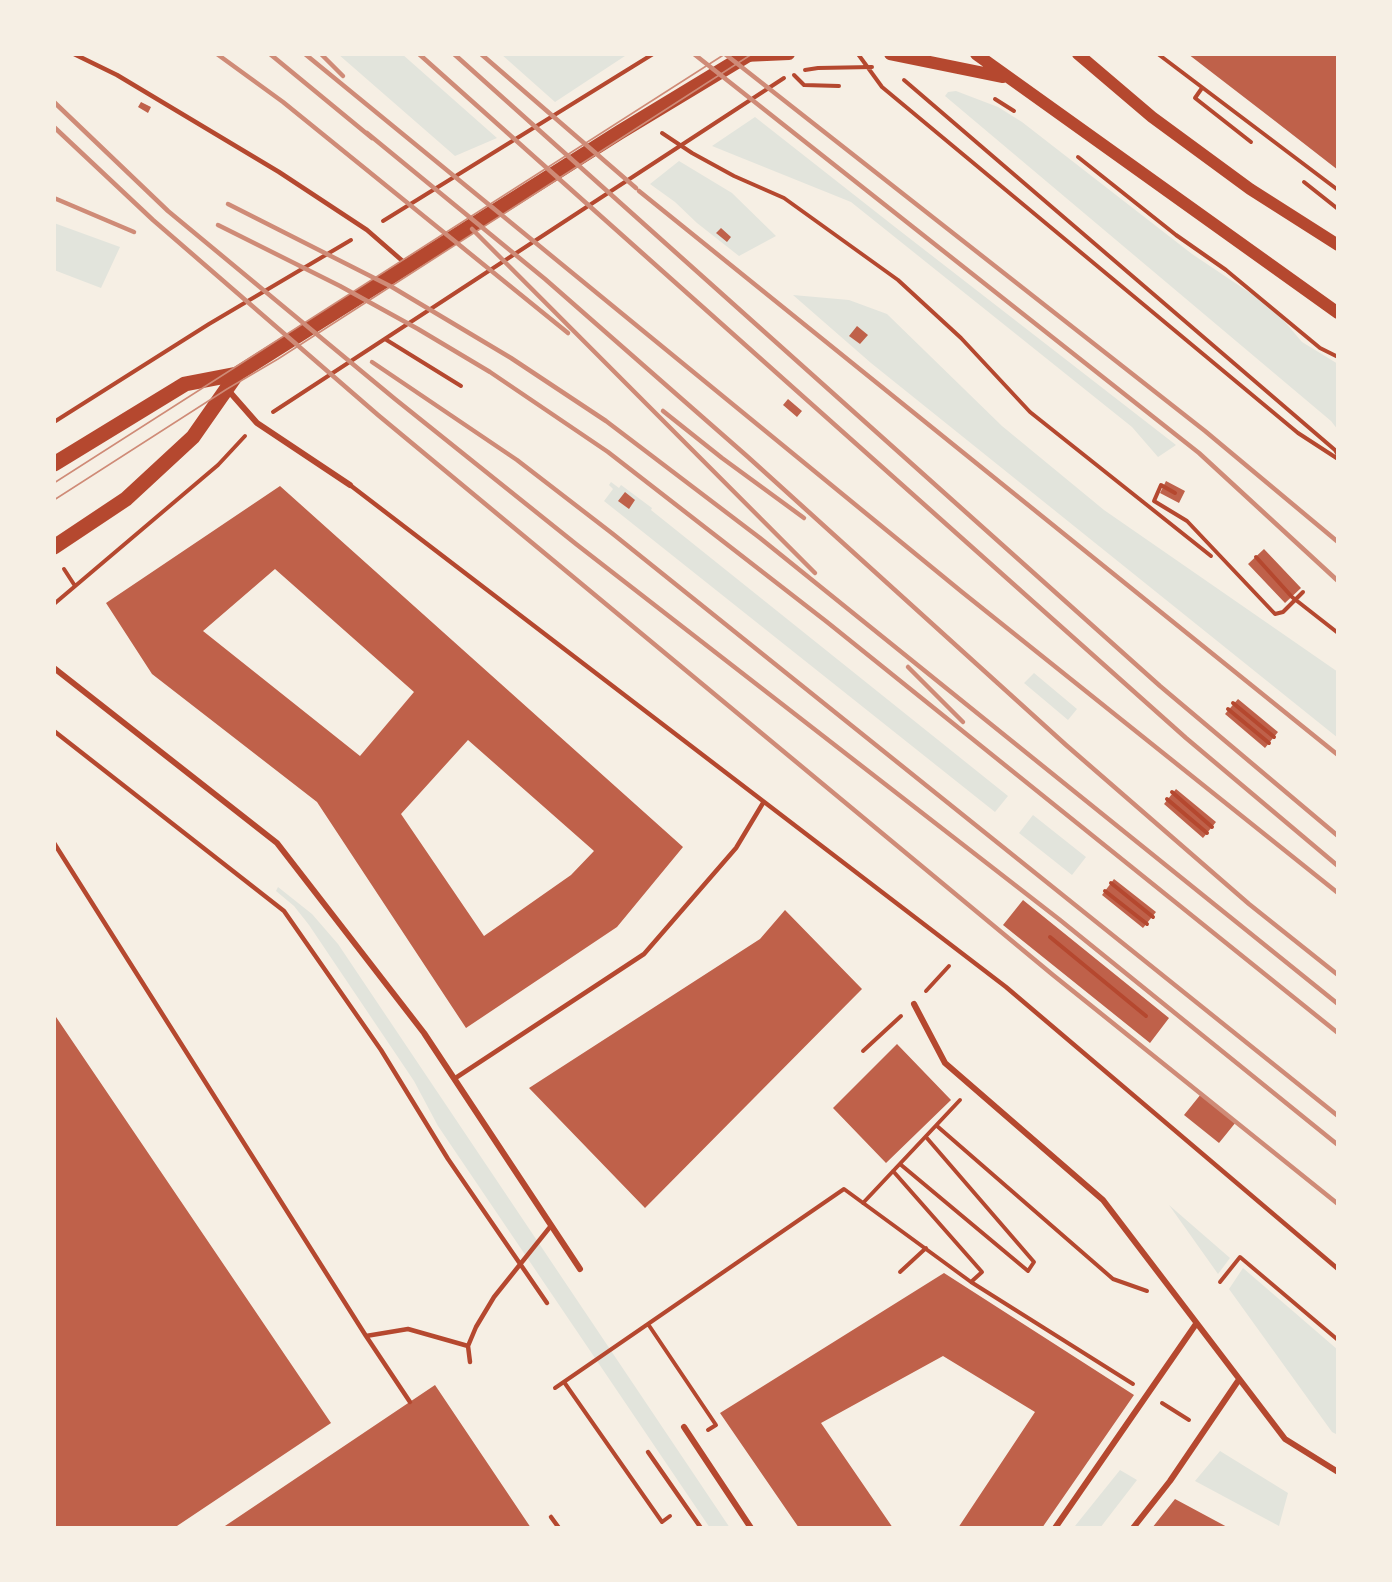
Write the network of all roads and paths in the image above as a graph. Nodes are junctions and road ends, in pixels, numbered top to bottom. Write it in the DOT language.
graph roads {
  1 [pos="74,54"];
  2 [pos="789,54"];
  3 [pos="858,54"];
  4 [pos="866,54"];
  5 [pos="890,54"];
  6 [pos="976,54"];
  7 [pos="1078,54"];
  8 [pos="1158,54"];
  9 [pos="746,55"];
  10 [pos="792,73"];
  11 [pos="901,78"];
  12 [pos="1007,78"];
  13 [pos="839,86"];
  14 [pos="1202,88"];
  15 [pos="983,95"];
  16 [pos="1014,112"];
  17 [pos="642,118"];
  18 [pos="1251,142"];
  19 [pos="681,145"];
  20 [pos="1073,153"];
  21 [pos="1304,182"];
  22 [pos="1338,190"];
  23 [pos="1338,209"];
  24 [pos="1338,245"];
  25 [pos="410,267"];
  26 [pos="1338,313"];
  27 [pos="385,339"];
  28 [pos="1338,357"];
  29 [pos="237,374"];
  30 [pos="461,386"];
  31 [pos="227,389"];
  32 [pos="256,423"];
  33 [pos="1338,457"];
  34 [pos="54,464"];
  35 [pos="350,485"];
  36 [pos="1175,493"];
  37 [pos="54,547"];
  38 [pos="1211,556"];
  39 [pos="1256,557"];
  40 [pos="1303,592"];
  41 [pos="1295,600"];
  42 [pos="54,604"];
  43 [pos="1338,633"];
  44 [pos="54,668"];
  45 [pos="1233,703"];
  46 [pos="1228,709"];
  47 [pos="54,731"];
  48 [pos="1274,737"];
  49 [pos="1269,743"];
  50 [pos="1172,792"];
  51 [pos="1167,799"];
  52 [pos="763,804"];
  53 [pos="1212,827"];
  54 [pos="1207,833"];
  55 [pos="54,843"];
  56 [pos="1111,883"];
  57 [pos="1105,891"];
  58 [pos="1153,917"];
  59 [pos="1147,924"];
  60 [pos="1050,937"];
  61 [pos="962,953"];
  62 [pos="914,1004"];
  63 [pos="1146,1016"];
  64 [pos="863,1051"];
  65 [pos="454,1079"];
  66 [pos="972,1087"];
  67 [pos="936,1126"];
  68 [pos="926,1137"];
  69 [pos="900,1164"];
  70 [pos="893,1172"];
  71 [pos="863,1203"];
  72 [pos="550,1227"];
  73 [pos="926,1248"];
  74 [pos="521,1266"];
  75 [pos="580,1269"];
  76 [pos="1338,1269"];
  77 [pos="900,1272"];
  78 [pos="971,1281"];
  79 [pos="1220,1282"];
  80 [pos="547,1303"];
  81 [pos="1181,1305"];
  82 [pos="1196,1324"];
  83 [pos="647,1325"];
  84 [pos="366,1336"];
  85 [pos="1338,1340"];
  86 [pos="1074,1345"];
  87 [pos="468,1346"];
  88 [pos="470,1362"];
  89 [pos="1238,1381"];
  90 [pos="564,1382"];
  91 [pos="555,1388"];
  92 [pos="410,1402"];
  93 [pos="716,1425"];
  94 [pos="684,1428"];
  95 [pos="648,1452"];
  96 [pos="1338,1472"];
  97 [pos="655,1513"];
  98 [pos="551,1517"];
  99 [pos="559,1528"];
  100 [pos="701,1528"];
  101 [pos="751,1528"];
  102 [pos="1055,1528"];
  103 [pos="1133,1528"];
  1 -- 25 [label="lane"];
  2 -- 9 [label="main road"];
  3 -- 33 [label="path"];
  4 -- 10 [label="path"];
  5 -- 12 [label="main road"];
  6 -- 12 [label="main road"];
  7 -- 24 [label="main road"];
  8 -- 14 [label="path"];
  9 -- 17 [label="main road"];
  10 -- 13 [label="path"];
  10 -- 19 [label="path"];
  11 -- 33 [label="path"];
  12 -- 26 [label="main road"];
  14 -- 18 [label="path"];
  14 -- 22 [label="path"];
  15 -- 16 [label="path"];
  17 -- 19 [label="path"];
  17 -- 25 [label="main road"];
  19 -- 27 [label="path"];
  19 -- 38 [label="path"];
  20 -- 28 [label="path"];
  21 -- 23 [label="path"];
  25 -- 29 [label="main road"];
  27 -- 30 [label="path"];
  27 -- 32 [label="path"];
  29 -- 31 [label="main road"];
  29 -- 34 [label="main road"];
  31 -- 32 [label="street"];
  31 -- 37 [label="main road"];
  32 -- 35 [label="street"];
  32 -- 42 [label="path"];
  35 -- 52 [label="lane"];
  36 -- 41 [label="path"];
  39 -- 41 [label="path"];
  40 -- 41 [label="path"];
  41 -- 43 [label="path"];
  44 -- 65 [label="street"];
  45 -- 48 [label="path"];
  46 -- 49 [label="path"];
  47 -- 74 [label="lane"];
  50 -- 53 [label="path"];
  51 -- 54 [label="path"];
  52 -- 61 [label="lane"];
  52 -- 65 [label="lane"];
  55 -- 84 [label="lane"];
  56 -- 58 [label="path"];
  57 -- 59 [label="path"];
  60 -- 63 [label="path"];
  61 -- 62 [label="path"];
  61 -- 76 [label="lane"];
  62 -- 64 [label="path"];
  62 -- 66 [label="street"];
  65 -- 72 [label="street"];
  66 -- 67 [label="path"];
  66 -- 81 [label="street"];
  67 -- 68 [label="path"];
  67 -- 81 [label="path"];
  68 -- 69 [label="path"];
  68 -- 69 [label="path"];
  69 -- 70 [label="path"];
  70 -- 71 [label="path"];
  70 -- 78 [label="path"];
  71 -- 73 [label="path"];
  71 -- 83 [label="path"];
  72 -- 74 [label="lane"];
  72 -- 75 [label="street"];
  73 -- 77 [label="path"];
  73 -- 78 [label="path"];
  74 -- 80 [label="lane"];
  74 -- 87 [label="lane"];
  78 -- 86 [label="path"];
  79 -- 85 [label="path"];
  81 -- 82 [label="street"];
  82 -- 89 [label="street"];
  82 -- 102 [label="street"];
  83 -- 90 [label="path"];
  83 -- 93 [label="path"];
  84 -- 87 [label="lane"];
  84 -- 92 [label="lane"];
  87 -- 88 [label="lane"];
  89 -- 96 [label="street"];
  89 -- 103 [label="street"];
  90 -- 91 [label="path"];
  90 -- 97 [label="path"];
  94 -- 101 [label="street"];
  95 -- 100 [label="lane"];
  98 -- 99 [label="lane"];
}
